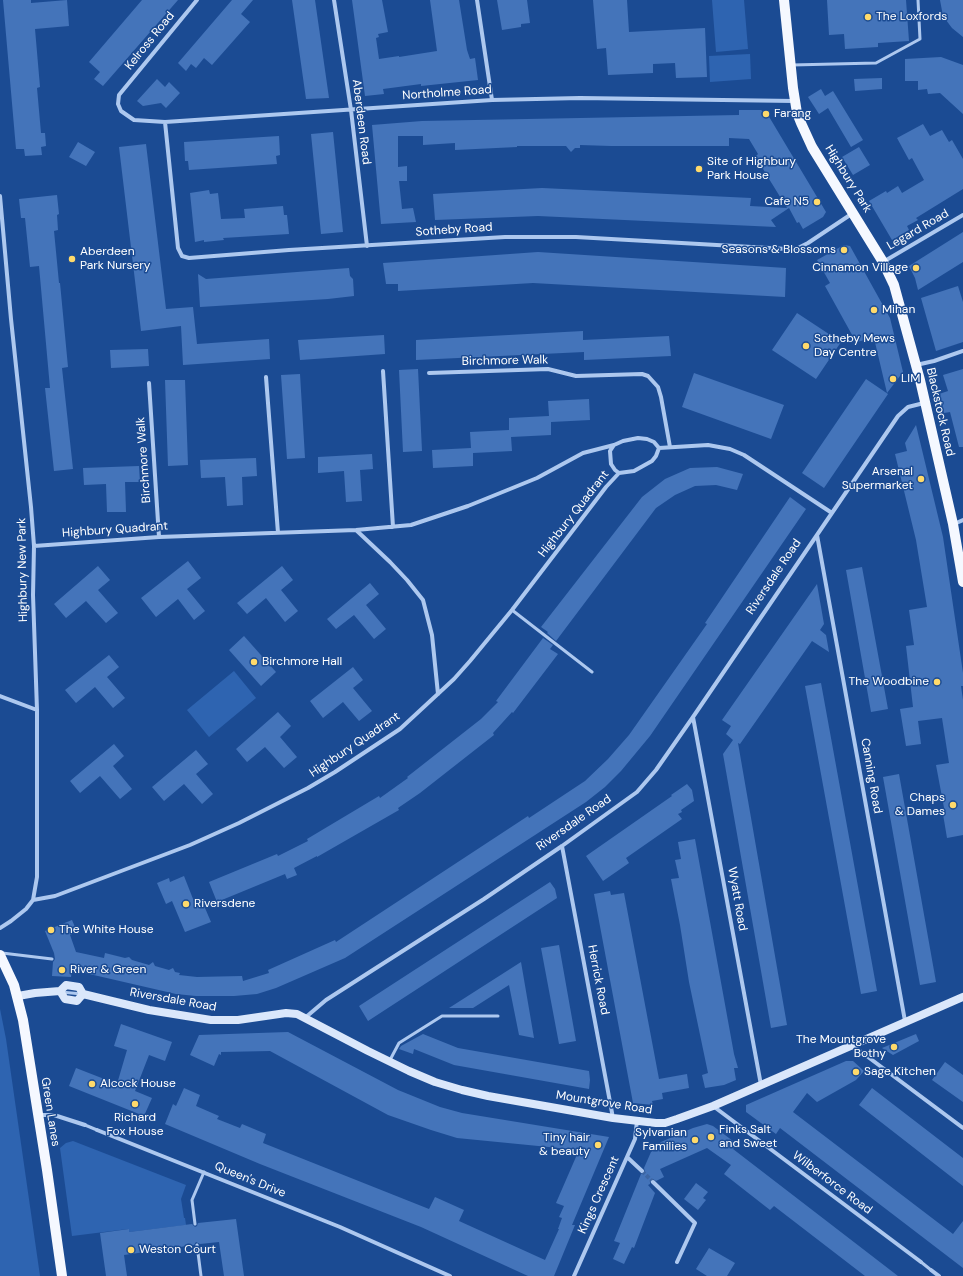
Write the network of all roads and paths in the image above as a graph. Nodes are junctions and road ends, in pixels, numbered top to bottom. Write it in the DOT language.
graph roads {
  1 [pos="197,0"];
  2 [pos="334,0"];
  3 [pos="477,0"];
  4 [pos="784,0"];
  5 [pos="918,0"];
  6 [pos="790,65"];
  7 [pos="119,95"];
  8 [pos="492,100"];
  9 [pos="795,101"];
  10 [pos="350,110"];
  11 [pos="165,122"];
  12 [pos="0,196"];
  13 [pos="0,204"];
  14 [pos="853,213"];
  15 [pos="963,215"];
  16 [pos="367,246"];
  17 [pos="882,262"];
  18 [pos="963,351"];
  19 [pos="916,365"];
  20 [pos="383,371"];
  21 [pos="429,373"];
  22 [pos="266,376"];
  23 [pos="149,383"];
  24 [pos="925,403"];
  25 [pos="614,445"];
  26 [pos="670,446"];
  27 [pos="659,448"];
  28 [pos="619,473"];
  29 [pos="832,513"];
  30 [pos="963,520"];
  31 [pos="953,524"];
  32 [pos="393,527"];
  33 [pos="356,530"];
  34 [pos="278,533"];
  35 [pos="817,535"];
  36 [pos="159,537"];
  37 [pos="34,546"];
  38 [pos="963,582"];
  39 [pos="512,610"];
  40 [pos="592,672"];
  41 [pos="438,694"];
  42 [pos="0,696"];
  43 [pos="36,710"];
  44 [pos="693,717"];
  45 [pos="562,846"];
  46 [pos="33,900"];
  47 [pos="0,928"];
  48 [pos="0,954"];
  49 [pos="52,958"];
  50 [pos="60,992"];
  51 [pos="84,994"];
  52 [pos="18,996"];
  53 [pos="963,997"];
  54 [pos="498,1016"];
  55 [pos="306,1018"];
  56 [pos="905,1021"];
  57 [pos="852,1045"];
  58 [pos="389,1062"];
  59 [pos="761,1085"];
  60 [pos="713,1106"];
  61 [pos="38,1115"];
  62 [pos="613,1118"];
  63 [pos="637,1120"];
  64 [pos="85,1125"];
  65 [pos="963,1128"];
  66 [pos="97,1130"];
  67 [pos="627,1157"];
  68 [pos="204,1172"];
  69 [pos="642,1172"];
  70 [pos="653,1182"];
  71 [pos="195,1224"];
  72 [pos="197,1245"];
  73 [pos="678,1262"];
  74 [pos="921,1262"];
  75 [pos="931,1270"];
  76 [pos="62,1276"];
  77 [pos="201,1276"];
  78 [pos="450,1276"];
  79 [pos="574,1276"];
  80 [pos="939,1276"];
  1 -- 7 [label="street, Kelross Road"];
  2 -- 10 [label="street, Aberdeen Road"];
  3 -- 8 [label="street"];
  4 -- 6 [label="main road, Highbury Park"];
  5 -- 6 [label="lane"];
  6 -- 9 [label="main road, Highbury Park"];
  7 -- 11 [label="street, Northolme Road"];
  8 -- 9 [label="street, Northolme Road"];
  8 -- 10 [label="street, Northolme Road"];
  9 -- 14 [label="main road, Highbury Park"];
  10 -- 11 [label="street, Northolme Road"];
  10 -- 16 [label="street, Aberdeen Road"];
  11 -- 16 [label="street, Sotheby Road"];
  12 -- 13 [label="street, Highbury New Park"];
  13 -- 37 [label="street, Highbury New Park"];
  14 -- 16 [label="street, Sotheby Road"];
  14 -- 17 [label="main road, Highbury Park"];
  15 -- 17 [label="street, Legard Road"];
  17 -- 19 [label="main road, Highbury Park"];
  18 -- 19 [label="street"];
  19 -- 24 [label="main road, Blackstock Road"];
  20 -- 32 [label="street"];
  21 -- 26 [label="street, Birchmore Walk"];
  22 -- 34 [label="street"];
  23 -- 36 [label="street, Birchmore Walk"];
  24 -- 29 [label="street, Riversdale Road"];
  24 -- 31 [label="main road, Blackstock Road"];
  25 -- 27 [label="street, Highbury Quadrant"];
  25 -- 28 [label="street, Highbury Quadrant"];
  25 -- 32 [label="street, Highbury Quadrant"];
  26 -- 27 [label="street"];
  26 -- 29 [label="street"];
  27 -- 28 [label="street, Highbury Quadrant"];
  28 -- 39 [label="street, Highbury Quadrant"];
  29 -- 35 [label="street, Riversdale Road"];
  30 -- 31 [label="street"];
  31 -- 38 [label="main road, Blackstock Road"];
  32 -- 33 [label="street, Highbury Quadrant"];
  33 -- 34 [label="street, Highbury Quadrant"];
  33 -- 41 [label="street"];
  34 -- 36 [label="street, Highbury Quadrant"];
  35 -- 44 [label="street, Riversdale Road"];
  35 -- 56 [label="street, Canning Road"];
  36 -- 37 [label="street, Highbury Quadrant"];
  37 -- 43 [label="street, Highbury New Park"];
  39 -- 40 [label="lane"];
  39 -- 41 [label="street, Highbury Quadrant"];
  41 -- 46 [label="street, Highbury Quadrant"];
  42 -- 43 [label="street"];
  43 -- 46 [label="street, Highbury New Park"];
  44 -- 45 [label="street, Riversdale Road"];
  44 -- 59 [label="street, Wyatt Road"];
  45 -- 55 [label="street, Riversdale Road"];
  45 -- 62 [label="street, Herrick Road"];
  46 -- 47 [label="street"];
  48 -- 49 [label="lane"];
  48 -- 52 [label="main road, Green Lanes"];
  50 -- 51 [label="street"];
  50 -- 51 [label="street, Riversdale Road"];
  50 -- 52 [label="street, Riversdale Road"];
  51 -- 55 [label="street, Riversdale Road"];
  52 -- 61 [label="main road, Green Lanes"];
  53 -- 56 [label="street, Mountgrove Road"];
  54 -- 58 [label="lane"];
  55 -- 58 [label="street, Mountgrove Road"];
  56 -- 57 [label="street, Mountgrove Road"];
  57 -- 59 [label="street, Mountgrove Road"];
  57 -- 65 [label="street"];
  58 -- 62 [label="street, Mountgrove Road"];
  59 -- 60 [label="street, Mountgrove Road"];
  60 -- 63 [label="street, Mountgrove Road"];
  60 -- 74 [label="street, Wilberforce Road"];
  61 -- 64 [label="street, Queen's Drive"];
  61 -- 76 [label="main road, Green Lanes"];
  62 -- 63 [label="street, Mountgrove Road"];
  63 -- 67 [label="street, Kings Crescent"];
  64 -- 66 [label="lane, Queen's Drive"];
  66 -- 68 [label="street, Queen's Drive"];
  67 -- 69 [label="street"];
  67 -- 79 [label="street, Kings Crescent"];
  68 -- 71 [label="lane"];
  68 -- 78 [label="street, Queen's Drive"];
  70 -- 73 [label="street"];
  72 -- 77 [label="lane"];
  74 -- 75 [label="lane, Wilberforce Road"];
  75 -- 80 [label="street, Wilberforce Road"];
}
